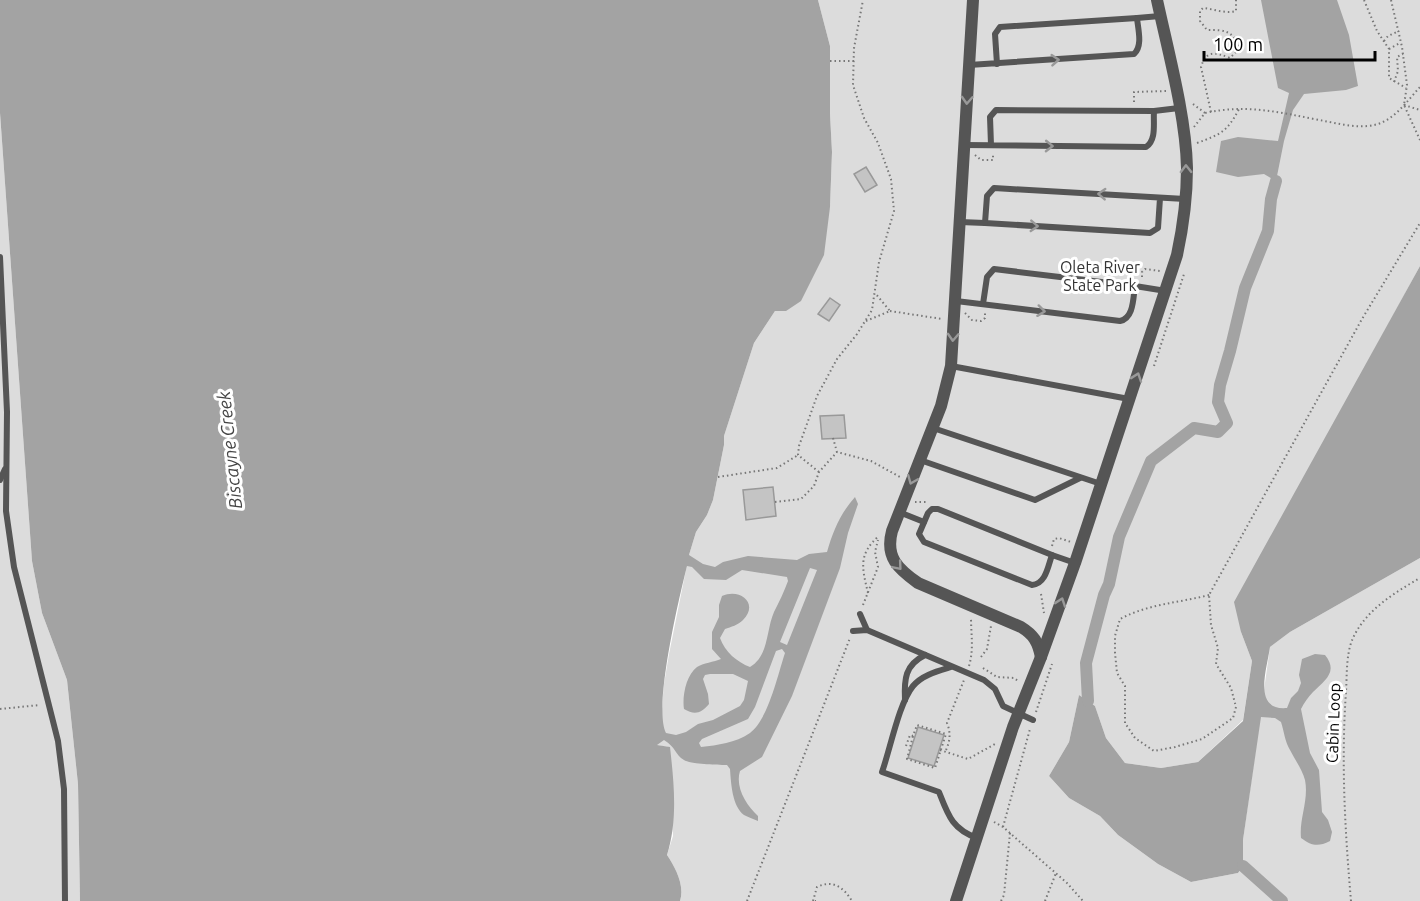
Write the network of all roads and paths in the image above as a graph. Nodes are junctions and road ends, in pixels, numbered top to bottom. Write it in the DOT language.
graph roads {
  1 [pos="863,0"];
  2 [pos="973,0"];
  3 [pos="1157,0"];
  4 [pos="1236,0"];
  5 [pos="1364,0"];
  6 [pos="1391,0"];
  7 [pos="1160,16"];
  8 [pos="1137,18"];
  9 [pos="1399,32"];
  10 [pos="1384,41"];
  11 [pos="1401,43"];
  12 [pos="1389,49"];
  13 [pos="1403,54"];
  14 [pos="830,61"];
  15 [pos="854,61"];
  16 [pos="997,64"];
  17 [pos="968,66"];
  18 [pos="1394,82"];
  19 [pos="1420,87"];
  20 [pos="1406,88"];
  21 [pos="1172,91"];
  22 [pos="1404,105"];
  23 [pos="1179,108"];
  24 [pos="1239,108"];
  25 [pos="1420,110"];
  26 [pos="1134,111"];
  27 [pos="1154,111"];
  28 [pos="1211,112"];
  29 [pos="1184,138"];
  30 [pos="1420,140"];
  31 [pos="1197,143"];
  32 [pos="991,145"];
  33 [pos="967,150"];
  34 [pos="993,160"];
  35 [pos="1160,198"];
  36 [pos="1185,199"];
  37 [pos="960,222"];
  38 [pos="985,223"];
  39 [pos="1420,223"];
  40 [pos="0,257"];
  41 [pos="1162,271"];
  42 [pos="1137,286"];
  43 [pos="1166,291"];
  44 [pos="874,293"];
  45 [pos="983,304"];
  46 [pos="890,311"];
  47 [pos="957,311"];
  48 [pos="866,321"];
  49 [pos="951,366"];
  50 [pos="1130,399"];
  51 [pos="933,428"];
  52 [pos="833,438"];
  53 [pos="837,452"];
  54 [pos="798,455"];
  55 [pos="920,460"];
  56 [pos="6,465"];
  57 [pos="819,472"];
  58 [pos="718,477"];
  59 [pos="1080,478"];
  60 [pos="0,480"];
  61 [pos="1101,484"];
  62 [pos="897,486"];
  63 [pos="909,500"];
  64 [pos="775,502"];
  65 [pos="932,509"];
  66 [pos="899,512"];
  67 [pos="924,522"];
  68 [pos="1077,544"];
  69 [pos="1052,555"];
  70 [pos="1075,563"];
  71 [pos="1420,578"];
  72 [pos="868,593"];
  73 [pos="1209,595"];
  74 [pos="860,614"];
  75 [pos="994,616"];
  76 [pos="1053,622"];
  77 [pos="1022,627"];
  78 [pos="867,630"];
  79 [pos="853,631"];
  80 [pos="925,655"];
  81 [pos="981,657"];
  82 [pos="1041,657"];
  83 [pos="951,667"];
  84 [pos="983,668"];
  85 [pos="1029,686"];
  86 [pos="905,700"];
  87 [pos="49,705"];
  88 [pos="0,709"];
  89 [pos="1017,714"];
  90 [pos="1033,720"];
  91 [pos="913,736"];
  92 [pos="906,746"];
  93 [pos="1006,748"];
  94 [pos="940,750"];
  95 [pos="1024,751"];
  96 [pos="983,817"];
  97 [pos="1010,833"];
  98 [pos="977,838"];
  99 [pos="1056,873"];
  100 [pos="65,901"];
  101 [pos="747,901"];
  102 [pos="815,901"];
  103 [pos="852,901"];
  104 [pos="956,901"];
  105 [pos="1001,901"];
  106 [pos="1045,901"];
  107 [pos="1083,901"];
  108 [pos="1351,901"];
  1 -- 15 [label="path"];
  2 -- 17 [label="street"];
  3 -- 7 [label="street"];
  4 -- 28 [label="path"];
  5 -- 10 [label="path"];
  6 -- 9 [label="path"];
  7 -- 8 [label="lane"];
  7 -- 23 [label="street"];
  16 -- 8 [label="lane, one-way"];
  8 -- 16 [label="lane"];
  9 -- 10 [label="path"];
  9 -- 11 [label="path"];
  10 -- 12 [label="path"];
  11 -- 12 [label="path"];
  11 -- 13 [label="path"];
  12 -- 18 [label="path"];
  13 -- 18 [label="path"];
  13 -- 20 [label="path"];
  14 -- 15 [label="path"];
  15 -- 44 [label="path"];
  16 -- 17 [label="lane"];
  17 -- 33 [label="street, one-way"];
  18 -- 20 [label="path"];
  19 -- 22 [label="path"];
  20 -- 22 [label="path"];
  21 -- 26 [label="path"];
  22 -- 24 [label="path"];
  22 -- 25 [label="path"];
  22 -- 30 [label="path"];
  23 -- 27 [label="lane"];
  23 -- 29 [label="street"];
  24 -- 28 [label="path"];
  24 -- 31 [label="path"];
  26 -- 27 [label="lane"];
  26 -- 32 [label="lane"];
  32 -- 27 [label="lane, one-way"];
  28 -- 29 [label="path"];
  36 -- 29 [label="street, one-way"];
  32 -- 33 [label="lane"];
  33 -- 34 [label="path"];
  33 -- 37 [label="street"];
  35 -- 36 [label="lane"];
  35 -- 38 [label="lane, one-way"];
  38 -- 35 [label="lane, one-way"];
  36 -- 43 [label="street"];
  37 -- 38 [label="lane"];
  37 -- 47 [label="street"];
  39 -- 73 [label="path"];
  40 -- 56 [label="lane"];
  41 -- 42 [label="path"];
  42 -- 43 [label="lane"];
  45 -- 42 [label="lane, one-way"];
  42 -- 45 [label="lane"];
  50 -- 43 [label="street, one-way"];
  44 -- 46 [label="path"];
  44 -- 48 [label="path"];
  45 -- 47 [label="lane"];
  45 -- 47 [label="path"];
  46 -- 47 [label="path"];
  46 -- 48 [label="path"];
  47 -- 49 [label="street, one-way"];
  48 -- 54 [label="path"];
  49 -- 50 [label="lane"];
  49 -- 51 [label="street"];
  50 -- 61 [label="street"];
  51 -- 55 [label="street"];
  51 -- 59 [label="lane"];
  52 -- 53 [label="path"];
  53 -- 57 [label="path"];
  53 -- 62 [label="path"];
  54 -- 57 [label="path"];
  54 -- 58 [label="path"];
  55 -- 59 [label="lane"];
  55 -- 66 [label="street, one-way"];
  56 -- 60 [label="lane"];
  56 -- 87 [label="lane"];
  57 -- 64 [label="path"];
  59 -- 61 [label="lane"];
  61 -- 70 [label="street"];
  63 -- 65 [label="path"];
  65 -- 67 [label="lane"];
  65 -- 69 [label="lane"];
  66 -- 67 [label="lane"];
  66 -- 75 [label="street, one-way"];
  67 -- 69 [label="lane"];
  68 -- 69 [label="path"];
  69 -- 70 [label="lane"];
  76 -- 70 [label="street, one-way"];
  71 -- 108 [label="path, Cabin Loop"];
  72 -- 72 [label="path"];
  72 -- 74 [label="path"];
  73 -- 73 [label="path"];
  74 -- 78 [label="lane"];
  75 -- 77 [label="street"];
  75 -- 81 [label="path"];
  76 -- 77 [label="street"];
  76 -- 82 [label="street"];
  77 -- 82 [label="street"];
  78 -- 79 [label="lane"];
  78 -- 80 [label="lane"];
  79 -- 101 [label="path"];
  80 -- 83 [label="lane"];
  80 -- 86 [label="lane"];
  82 -- 85 [label="street"];
  83 -- 86 [label="lane"];
  83 -- 89 [label="lane"];
  84 -- 85 [label="path"];
  85 -- 89 [label="street"];
  86 -- 98 [label="lane"];
  87 -- 88 [label="path"];
  87 -- 100 [label="lane"];
  89 -- 90 [label="lane"];
  89 -- 93 [label="street"];
  91 -- 92 [label="path"];
  91 -- 94 [label="path"];
  91 -- 94 [label="path"];
  93 -- 94 [label="path"];
  93 -- 95 [label="path"];
  93 -- 96 [label="street"];
  96 -- 97 [label="path"];
  96 -- 98 [label="street"];
  97 -- 99 [label="path"];
  97 -- 105 [label="path"];
  98 -- 104 [label="street"];
  99 -- 106 [label="path"];
  99 -- 107 [label="path"];
  102 -- 103 [label="path"];
}
